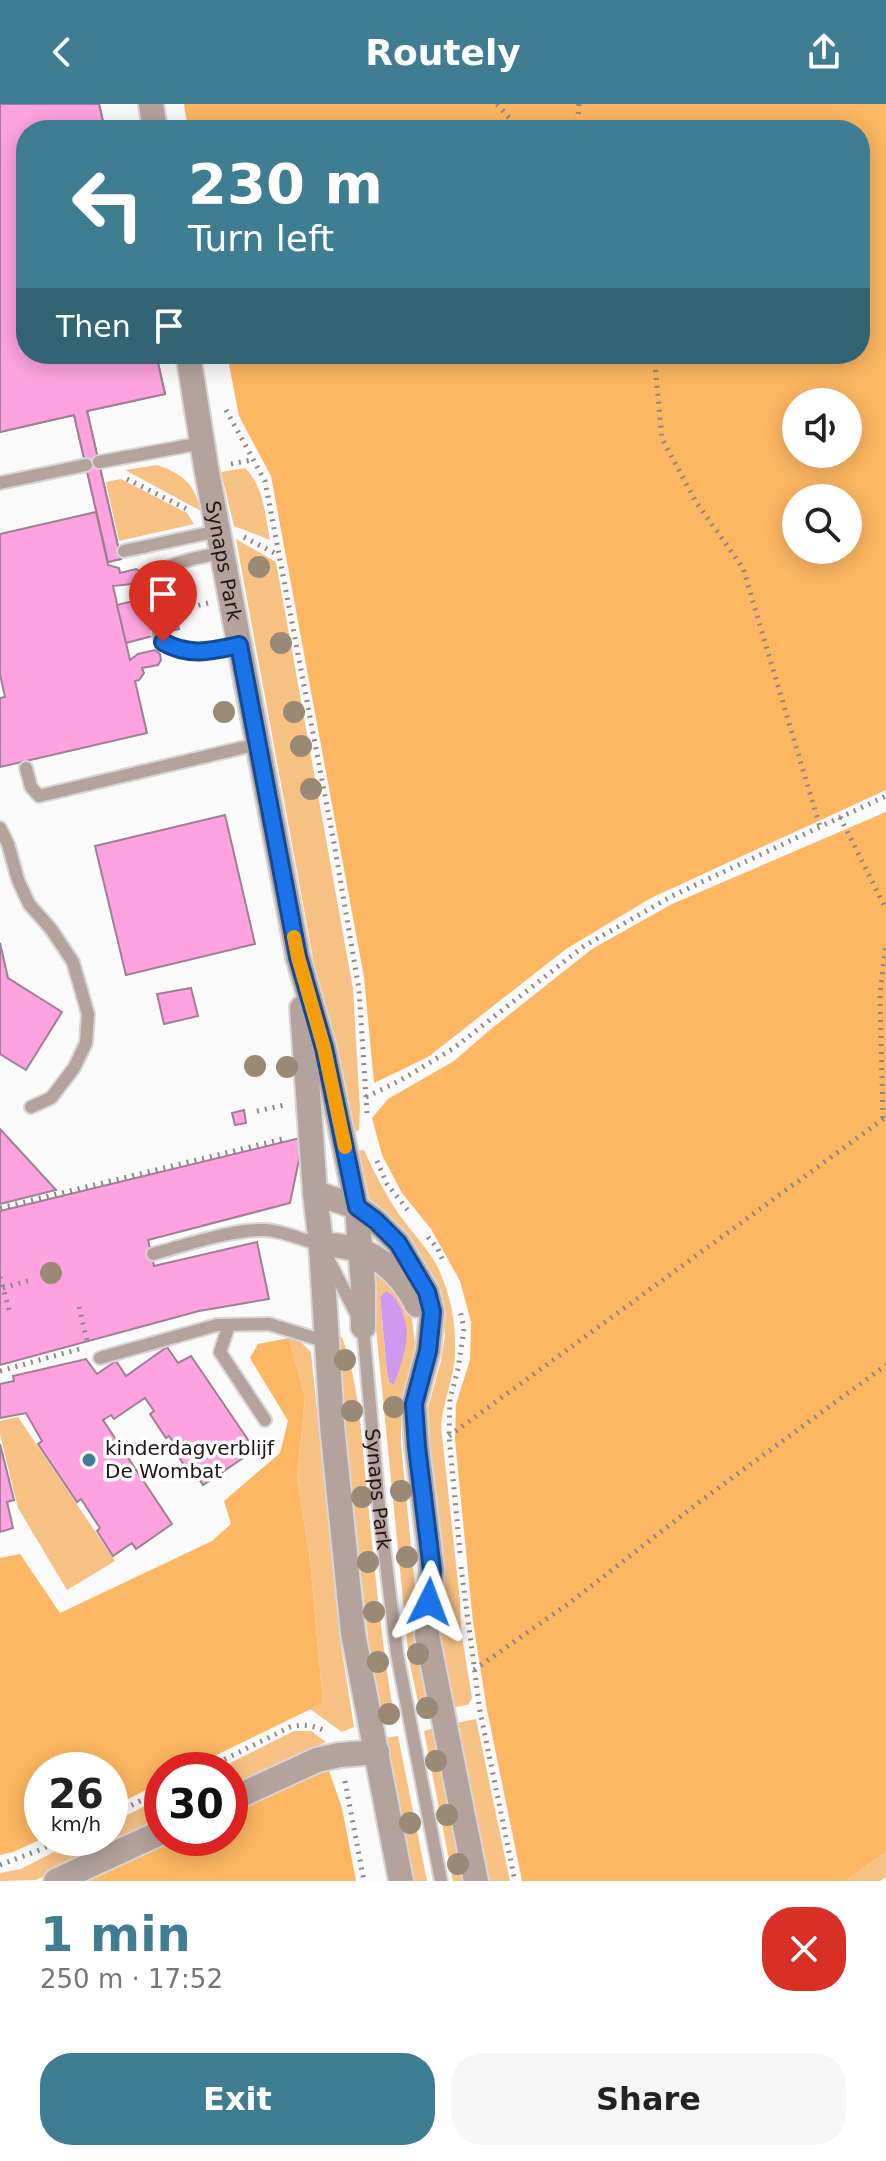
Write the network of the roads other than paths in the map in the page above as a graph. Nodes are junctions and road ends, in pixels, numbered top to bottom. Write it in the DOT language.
graph roads {
  1 [pos="190,364"];
  2 [pos="202,443"];
  3 [pos="0,483"];
  4 [pos="220,542"];
  5 [pos="124,551"];
  6 [pos="150,597"];
  7 [pos="158,634"];
  8 [pos="239,645"];
  9 [pos="258,744"];
  10 [pos="26,768"];
  11 [pos="0,828"];
  12 [pos="298,957"];
  13 [pos="31,1107"];
  14 [pos="315,1193"];
  15 [pos="357,1207"];
  16 [pos="321,1245"];
  17 [pos="360,1249"];
  18 [pos="153,1254"];
  19 [pos="229,1325"];
  20 [pos="363,1327"];
  21 [pos="430,1330"];
  22 [pos="326,1331"];
  23 [pos="100,1358"];
  24 [pos="265,1420"];
  25 [pos="377,1752"];
  26 [pos="248,1792"];
  27 [pos="144,1840"];
  28 [pos="56,1881"];
  29 [pos="401,1881"];
  30 [pos="441,1881"];
  31 [pos="476,1881"];
  1 -- 2 [label="street, Synaps Park"];
  2 -- 3 [label="lane"];
  2 -- 4 [label="street, Synaps Park"];
  4 -- 5 [label="lane"];
  4 -- 6 [label="lane"];
  4 -- 8 [label="street, Synaps Park"];
  7 -- 8 [label="lane"];
  8 -- 9 [label="street, Synaps Park"];
  9 -- 10 [label="lane"];
  9 -- 12 [label="street, Synaps Park"];
  11 -- 13 [label="lane"];
  12 -- 14 [label="street, Synaps Park"];
  12 -- 15 [label="street, Synaps Park"];
  14 -- 15 [label="street"];
  14 -- 16 [label="street, Synaps Park"];
  15 -- 17 [label="street, Synaps Park"];
  15 -- 21 [label="street"];
  16 -- 17 [label="street"];
  16 -- 18 [label="lane"];
  16 -- 20 [label="lane, Synaps Park"];
  16 -- 22 [label="street, Synaps Park"];
  17 -- 20 [label="street, Synaps Park"];
  17 -- 21 [label="street"];
  19 -- 22 [label="lane"];
  19 -- 23 [label="lane"];
  19 -- 24 [label="lane"];
  20 -- 30 [label="lane, Synaps Park"];
  21 -- 31 [label="street"];
  22 -- 25 [label="street, Synaps Park"];
  25 -- 26 [label="street"];
  25 -- 29 [label="street, Synaps Park"];
  27 -- 28 [label="street"];
}
